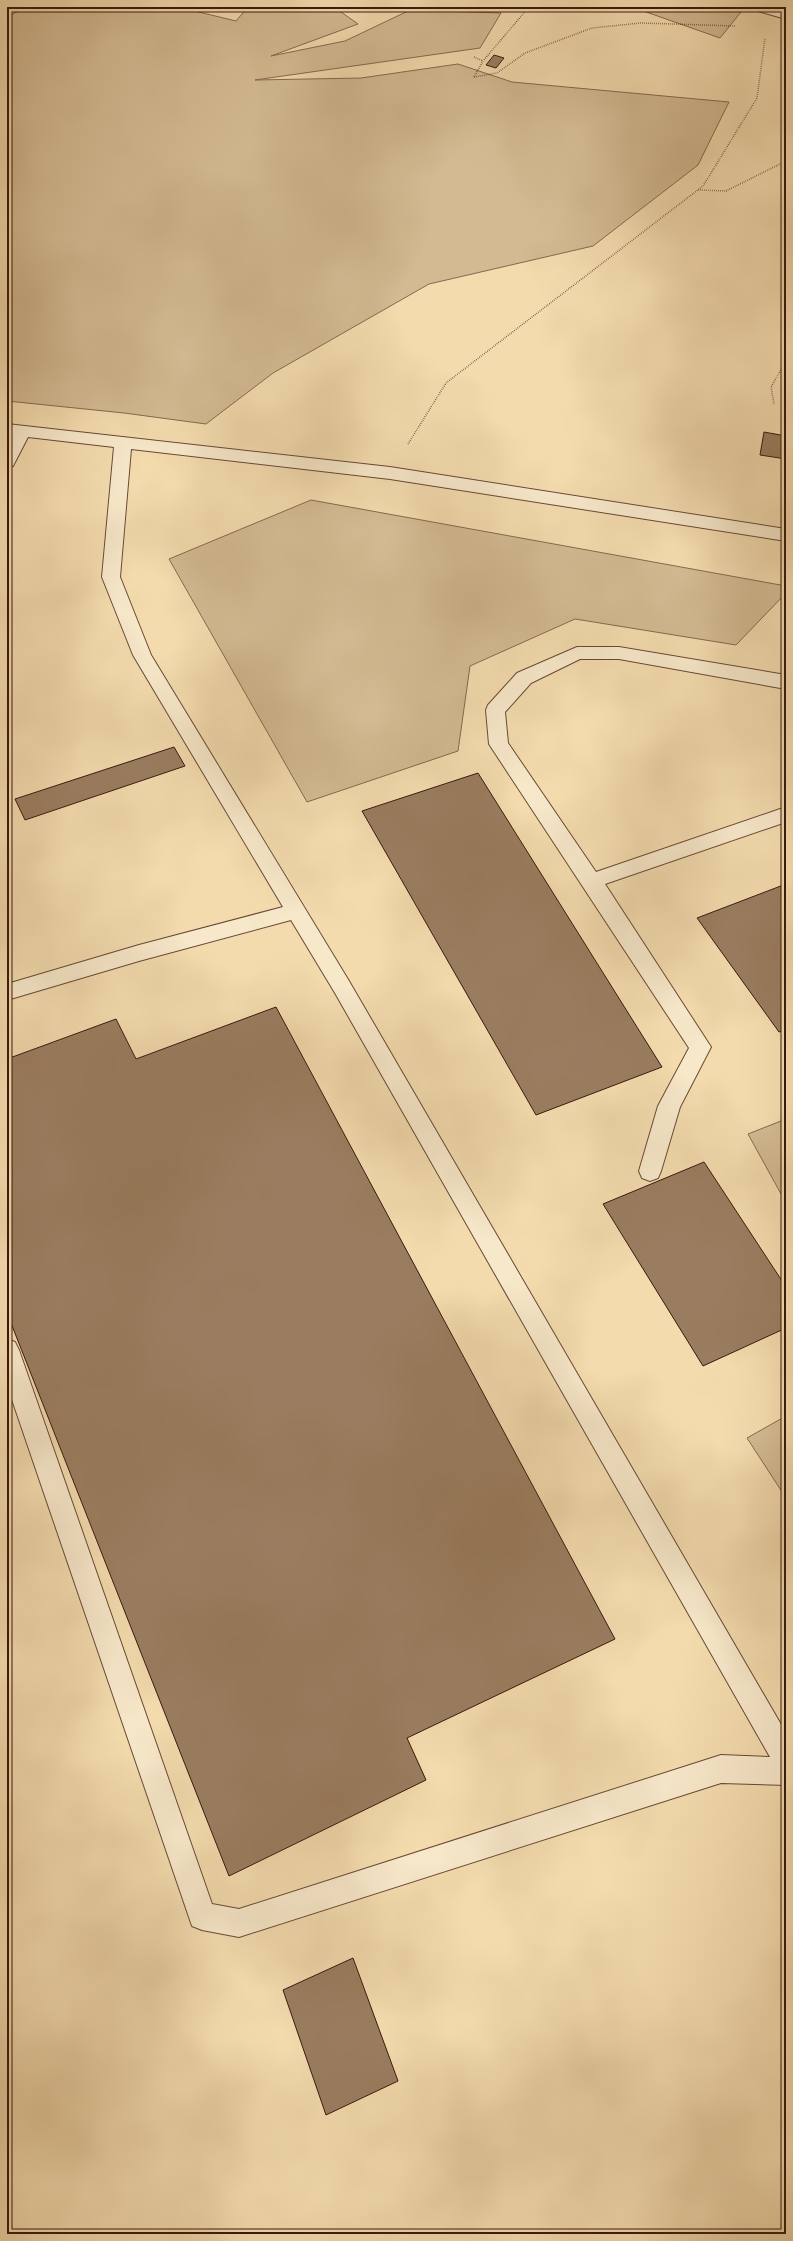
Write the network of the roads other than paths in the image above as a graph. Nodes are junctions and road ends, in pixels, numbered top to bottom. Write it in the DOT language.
graph roads {
  1 [pos="764,8"];
  2 [pos="786,15"];
  3 [pos="14,430"];
  4 [pos="123,442"];
  5 [pos="7,462"];
  6 [pos="786,536"];
  7 [pos="786,682"];
  8 [pos="786,814"];
  9 [pos="592,881"];
  10 [pos="296,911"];
  11 [pos="7,992"];
  12 [pos="650,1170"];
  13 [pos="7,1350"];
  14 [pos="786,1759"];
  15 [pos="786,1771"];
  1 -- 2 [label="lane"];
  3 -- 4 [label="lane"];
  3 -- 5 [label="lane"];
  4 -- 6 [label="lane"];
  4 -- 10 [label="lane"];
  7 -- 9 [label="lane"];
  8 -- 9 [label="lane"];
  9 -- 12 [label="lane"];
  10 -- 11 [label="lane"];
  10 -- 14 [label="lane"];
  13 -- 15 [label="lane"];
}
